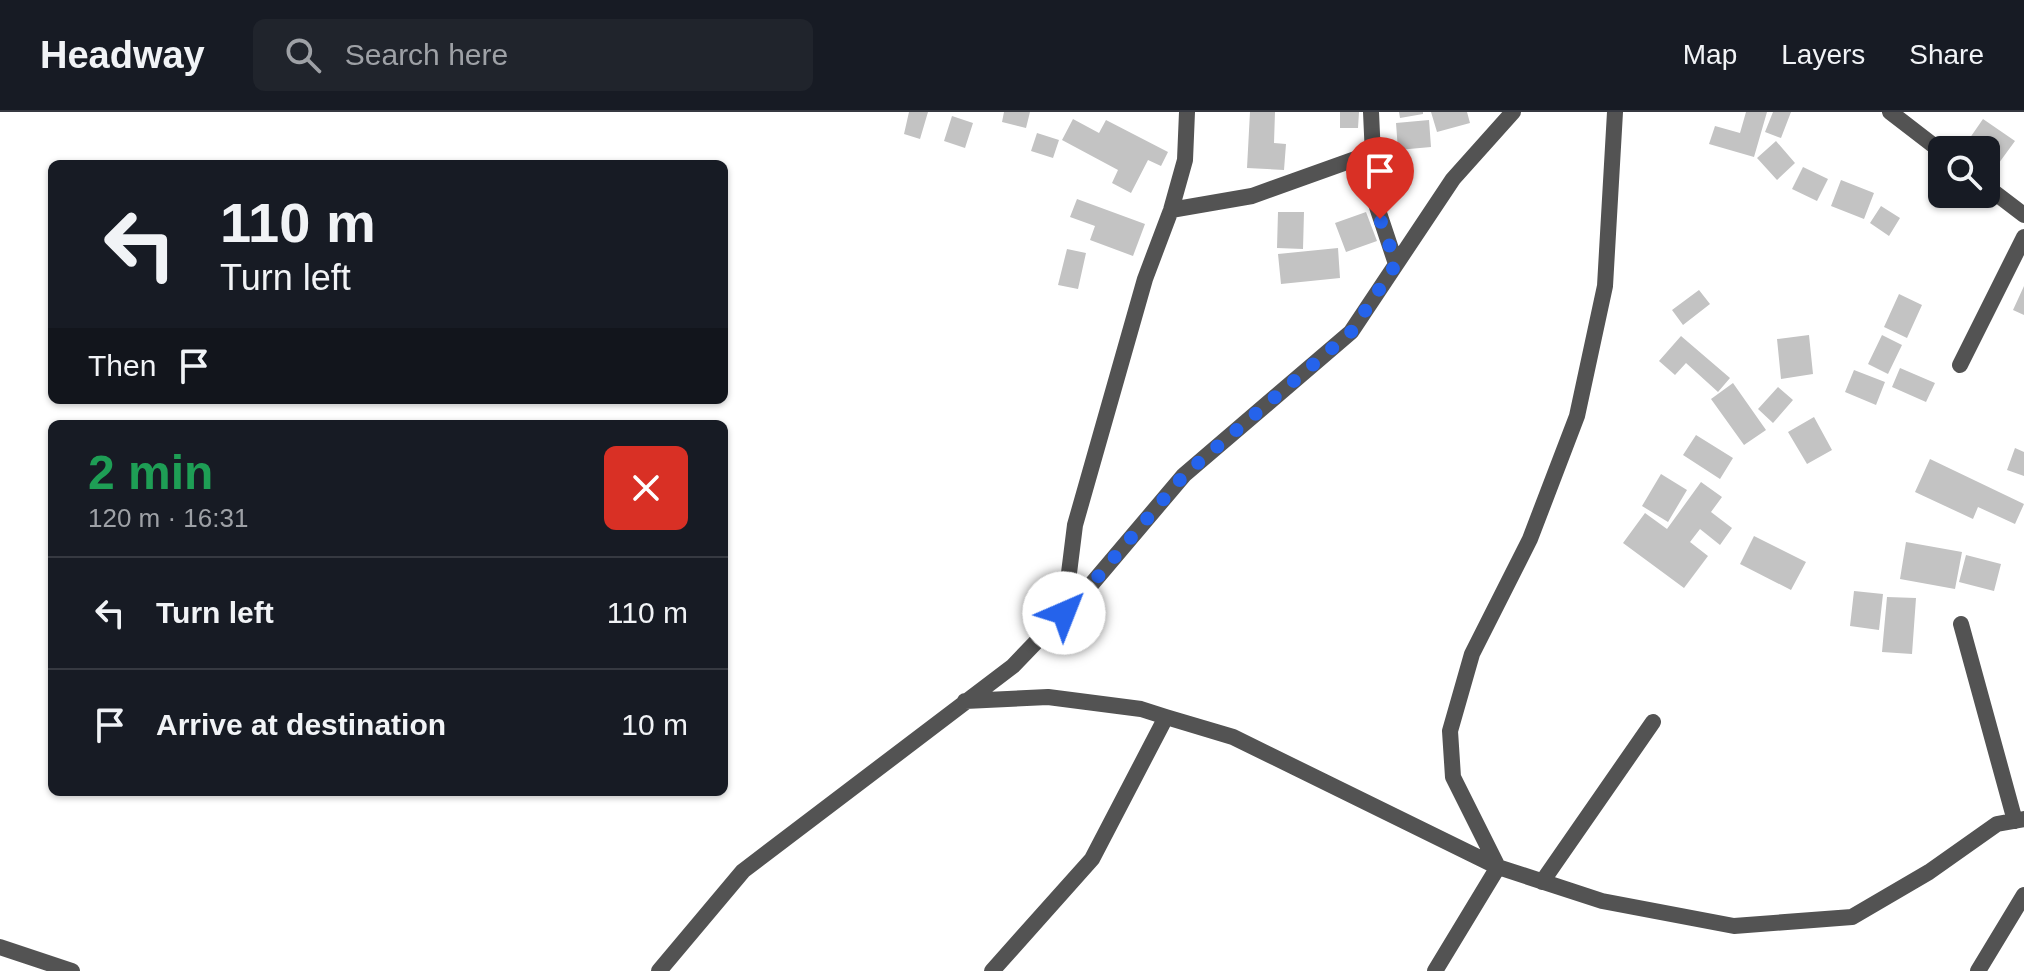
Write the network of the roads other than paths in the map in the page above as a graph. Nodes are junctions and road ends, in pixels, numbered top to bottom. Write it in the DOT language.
graph roads {
  1 [pos="1187,112"];
  2 [pos="1371,112"];
  3 [pos="1513,112"];
  4 [pos="1615,112"];
  5 [pos="1890,112"];
  6 [pos="1928,141"];
  7 [pos="1372,153"];
  8 [pos="2000,197"];
  9 [pos="1171,210"];
  10 [pos="2024,215"];
  11 [pos="2024,237"];
  12 [pos="1396,264"];
  13 [pos="1960,365"];
  14 [pos="1064,613"];
  15 [pos="1961,624"];
  16 [pos="963,701"];
  17 [pos="1166,717"];
  18 [pos="1653,722"];
  19 [pos="2019,820"];
  20 [pos="1498,867"];
  21 [pos="1542,882"];
  22 [pos="2024,895"];
  23 [pos="0,947"];
  24 [pos="72,971"];
  25 [pos="659,971"];
  26 [pos="992,971"];
  27 [pos="1435,971"];
  28 [pos="1978,971"];
  1 -- 9 [label="street"];
  2 -- 7 [label="street"];
  3 -- 12 [label="street"];
  4 -- 20 [label="street"];
  5 -- 6 [label="street"];
  7 -- 9 [label="street"];
  7 -- 12 [label="street"];
  8 -- 10 [label="street"];
  9 -- 14 [label="street"];
  11 -- 13 [label="street"];
  12 -- 14 [label="street"];
  14 -- 16 [label="street"];
  15 -- 19 [label="street"];
  16 -- 17 [label="street"];
  16 -- 25 [label="street"];
  17 -- 20 [label="street"];
  17 -- 26 [label="street"];
  18 -- 21 [label="street"];
  19 -- 21 [label="street"];
  20 -- 21 [label="street"];
  20 -- 27 [label="street"];
  22 -- 28 [label="street"];
  23 -- 24 [label="street"];
}
